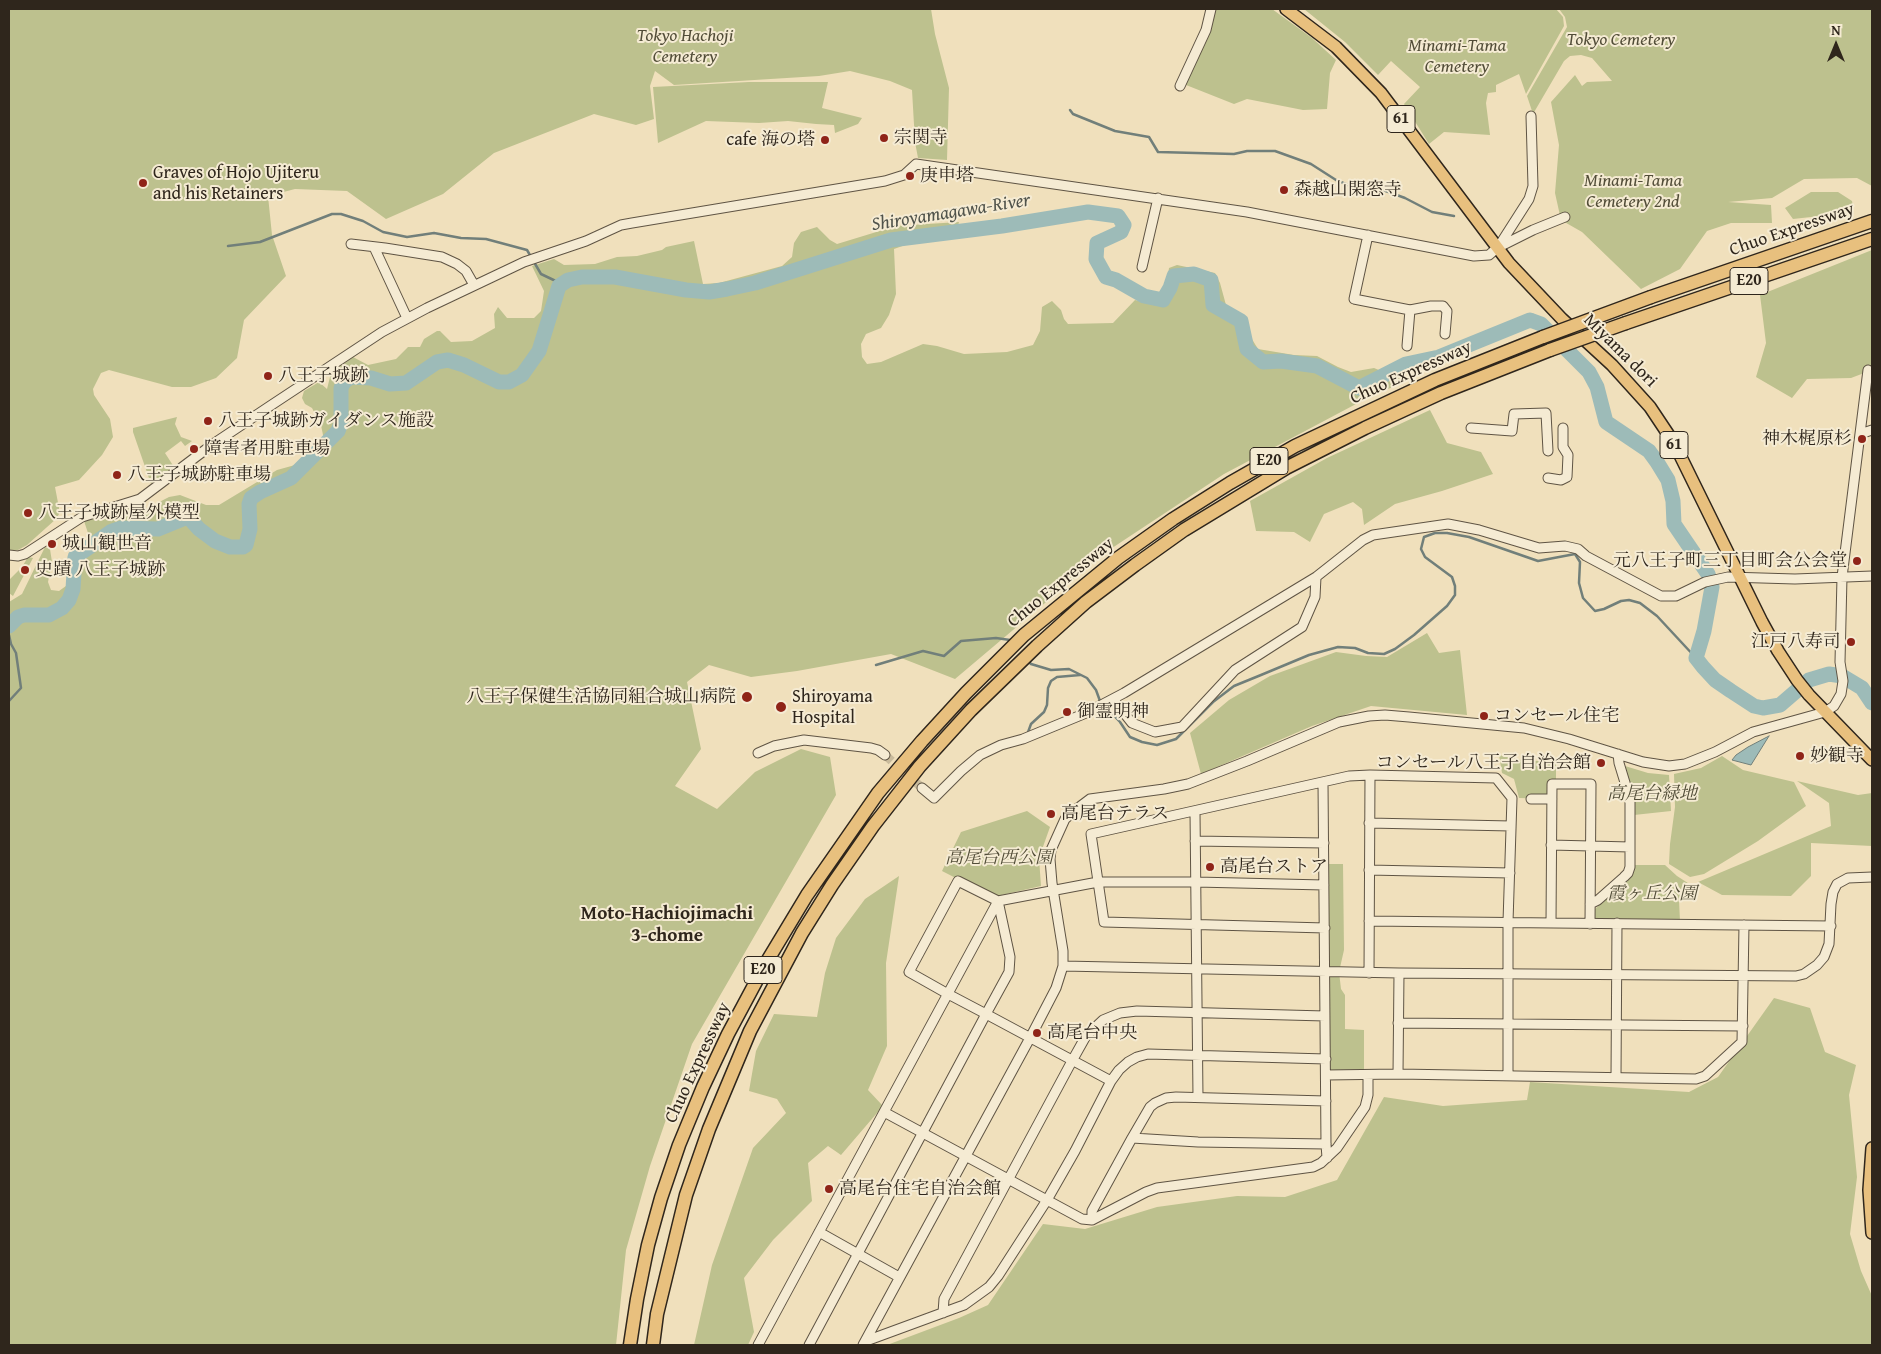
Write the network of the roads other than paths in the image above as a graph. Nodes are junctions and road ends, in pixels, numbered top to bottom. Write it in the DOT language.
graph roads {
  1 [pos="1211,9"];
  2 [pos="1286,9"];
  3 [pos="1180,86"];
  4 [pos="1531,116"];
  5 [pos="1158,198"];
  6 [pos="1565,217"];
  7 [pos="1872,221"];
  8 [pos="1368,235"];
  9 [pos="1872,239"];
  10 [pos="351,244"];
  11 [pos="374,247"];
  12 [pos="1497,248"];
  13 [pos="1142,267"];
  14 [pos="474,285"];
  15 [pos="1410,310"];
  16 [pos="407,318"];
  17 [pos="1445,334"];
  18 [pos="1407,346"];
  19 [pos="1868,370"];
  20 [pos="1471,428"];
  21 [pos="1563,428"];
  22 [pos="1872,430"];
  23 [pos="1860,434"];
  24 [pos="1548,451"];
  25 [pos="1548,478"];
  26 [pos="9,556"];
  27 [pos="1872,576"];
  28 [pos="1316,577"];
  29 [pos="1842,577"];
  30 [pos="1740,578"];
  31 [pos="1107,702"];
  32 [pos="1825,712"];
  33 [pos="758,753"];
  34 [pos="1618,754"];
  35 [pos="885,755"];
  36 [pos="1872,760"];
  37 [pos="1370,775"];
  38 [pos="1323,782"];
  39 [pos="922,788"];
  40 [pos="1531,799"];
  41 [pos="1552,799"];
  42 [pos="1195,812"];
  43 [pos="1370,823"];
  44 [pos="1511,826"];
  45 [pos="1195,841"];
  46 [pos="1324,842"];
  47 [pos="1552,845"];
  48 [pos="1591,846"];
  49 [pos="1630,847"];
  50 [pos="1369,870"];
  51 [pos="1510,873"];
  52 [pos="1872,877"];
  53 [pos="1098,882"];
  54 [pos="1196,882"];
  55 [pos="1324,885"];
  56 [pos="1053,890"];
  57 [pos="998,901"];
  58 [pos="1590,904"];
  59 [pos="1369,921"];
  60 [pos="1508,922"];
  61 [pos="1551,923"];
  62 [pos="1617,923"];
  63 [pos="1590,924"];
  64 [pos="1744,925"];
  65 [pos="1197,926"];
  66 [pos="1831,926"];
  67 [pos="1325,928"];
  68 [pos="1063,966"];
  69 [pos="1198,969"];
  70 [pos="1325,972"];
  71 [pos="1369,973"];
  72 [pos="1398,973"];
  73 [pos="1508,974"];
  74 [pos="1617,974"];
  75 [pos="1743,976"];
  76 [pos="948,994"];
  77 [pos="1198,1012"];
  78 [pos="986,1014"];
  79 [pos="1326,1016"];
  80 [pos="1398,1023"];
  81 [pos="1508,1025"];
  82 [pos="1616,1026"];
  83 [pos="1743,1026"];
  84 [pos="1030,1038"];
  85 [pos="1198,1056"];
  86 [pos="1326,1059"];
  87 [pos="1072,1061"];
  88 [pos="1398,1074"];
  89 [pos="1326,1075"];
  90 [pos="1368,1075"];
  91 [pos="1508,1075"];
  92 [pos="1616,1077"];
  93 [pos="1111,1081"];
  94 [pos="1198,1097"];
  95 [pos="1326,1101"];
  96 [pos="884,1112"];
  97 [pos="923,1132"];
  98 [pos="1132,1138"];
  99 [pos="1326,1144"];
  100 [pos="1872,1148"];
  101 [pos="966,1155"];
  102 [pos="1327,1158"];
  103 [pos="1009,1178"];
  104 [pos="1047,1200"];
  105 [pos="1092,1220"];
  106 [pos="819,1232"];
  107 [pos="1872,1233"];
  108 [pos="857,1254"];
  109 [pos="900,1278"];
  110 [pos="943,1313"];
  111 [pos="864,1343"];
  112 [pos="630,1345"];
  113 [pos="654,1345"];
  114 [pos="758,1345"];
  115 [pos="809,1345"];
  1 -- 3 [label="street"];
  2 -- 12 [label="main road, Miyama dori / 61"];
  4 -- 12 [label="street"];
  5 -- 8 [label="street"];
  5 -- 13 [label="street"];
  5 -- 14 [label="street"];
  6 -- 12 [label="street"];
  7 -- 112 [label="highway, Chuo Expressway / E20, bridge"];
  8 -- 12 [label="street"];
  8 -- 15 [label="street"];
  9 -- 113 [label="highway, Chuo Expressway / E20, bridge"];
  10 -- 11 [label="street"];
  11 -- 14 [label="street"];
  11 -- 16 [label="street"];
  12 -- 30 [label="main road, Miyama dori / 61"];
  14 -- 16 [label="street"];
  15 -- 17 [label="street"];
  15 -- 18 [label="street"];
  16 -- 26 [label="street"];
  19 -- 23 [label="street"];
  20 -- 24 [label="street"];
  21 -- 25 [label="street"];
  22 -- 23 [label="street"];
  23 -- 29 [label="street"];
  27 -- 29 [label="street"];
  28 -- 30 [label="street"];
  28 -- 31 [label="street"];
  28 -- 31 [label="street"];
  29 -- 30 [label="street"];
  29 -- 32 [label="street"];
  30 -- 32 [label="main road, Miyama dori / 61"];
  31 -- 39 [label="street"];
  32 -- 34 [label="street"];
  32 -- 36 [label="main road, Miyama dori / 61"];
  33 -- 35 [label="street"];
  34 -- 49 [label="street"];
  34 -- 56 [label="street"];
  37 -- 38 [label="street"];
  37 -- 43 [label="street"];
  37 -- 44 [label="street"];
  38 -- 42 [label="street"];
  38 -- 46 [label="street"];
  40 -- 41 [label="street"];
  41 -- 47 [label="street"];
  41 -- 48 [label="street"];
  42 -- 45 [label="street"];
  42 -- 53 [label="street"];
  43 -- 44 [label="street"];
  43 -- 50 [label="street"];
  44 -- 51 [label="street"];
  45 -- 46 [label="street"];
  45 -- 54 [label="street"];
  46 -- 55 [label="street"];
  47 -- 48 [label="street"];
  47 -- 61 [label="street"];
  48 -- 49 [label="street"];
  48 -- 58 [label="street"];
  49 -- 58 [label="street"];
  50 -- 51 [label="street"];
  50 -- 59 [label="street"];
  51 -- 60 [label="street"];
  52 -- 66 [label="street"];
  53 -- 54 [label="street"];
  53 -- 56 [label="street"];
  53 -- 65 [label="street"];
  54 -- 55 [label="street"];
  54 -- 65 [label="street"];
  55 -- 67 [label="street"];
  56 -- 57 [label="street"];
  56 -- 68 [label="street"];
  57 -- 76 [label="street"];
  57 -- 76 [label="street"];
  57 -- 78 [label="street"];
  58 -- 63 [label="street"];
  59 -- 60 [label="street"];
  59 -- 71 [label="street"];
  60 -- 61 [label="street"];
  60 -- 73 [label="street"];
  61 -- 63 [label="street"];
  62 -- 63 [label="street"];
  62 -- 64 [label="street"];
  62 -- 74 [label="street"];
  64 -- 66 [label="street"];
  64 -- 75 [label="street"];
  65 -- 67 [label="street"];
  65 -- 69 [label="street"];
  66 -- 75 [label="street"];
  67 -- 70 [label="street"];
  68 -- 69 [label="street"];
  68 -- 84 [label="street"];
  69 -- 70 [label="street"];
  69 -- 77 [label="street"];
  70 -- 71 [label="street"];
  70 -- 79 [label="street"];
  71 -- 72 [label="street"];
  72 -- 73 [label="street"];
  72 -- 80 [label="street"];
  73 -- 74 [label="street"];
  73 -- 81 [label="street"];
  74 -- 75 [label="street"];
  74 -- 82 [label="street"];
  75 -- 83 [label="street"];
  76 -- 78 [label="street"];
  76 -- 96 [label="street"];
  77 -- 79 [label="street"];
  77 -- 85 [label="street"];
  77 -- 87 [label="street"];
  78 -- 84 [label="street"];
  78 -- 97 [label="street"];
  79 -- 86 [label="street"];
  80 -- 81 [label="street"];
  80 -- 88 [label="street"];
  81 -- 82 [label="street"];
  81 -- 91 [label="street"];
  82 -- 83 [label="street"];
  82 -- 92 [label="street"];
  83 -- 92 [label="street"];
  84 -- 87 [label="street"];
  84 -- 101 [label="street"];
  85 -- 86 [label="street"];
  85 -- 93 [label="street"];
  85 -- 94 [label="street"];
  86 -- 89 [label="street"];
  87 -- 93 [label="street"];
  87 -- 103 [label="street"];
  88 -- 90 [label="street"];
  88 -- 91 [label="street"];
  89 -- 90 [label="street"];
  89 -- 95 [label="street"];
  90 -- 102 [label="street"];
  91 -- 92 [label="street"];
  93 -- 104 [label="street"];
  94 -- 95 [label="street"];
  94 -- 98 [label="street"];
  95 -- 99 [label="street"];
  96 -- 97 [label="street"];
  96 -- 106 [label="street"];
  97 -- 101 [label="street"];
  97 -- 108 [label="street"];
  98 -- 99 [label="street"];
  98 -- 105 [label="street"];
  99 -- 102 [label="street"];
  100 -- 107 [label="main road"];
  101 -- 103 [label="street"];
  101 -- 109 [label="street"];
  102 -- 105 [label="street"];
  103 -- 104 [label="street"];
  103 -- 110 [label="street"];
  104 -- 105 [label="street"];
  104 -- 110 [label="street"];
  106 -- 108 [label="street"];
  106 -- 114 [label="street"];
  108 -- 109 [label="street"];
  108 -- 115 [label="street"];
  109 -- 111 [label="street"];
  110 -- 111 [label="street"];
}
